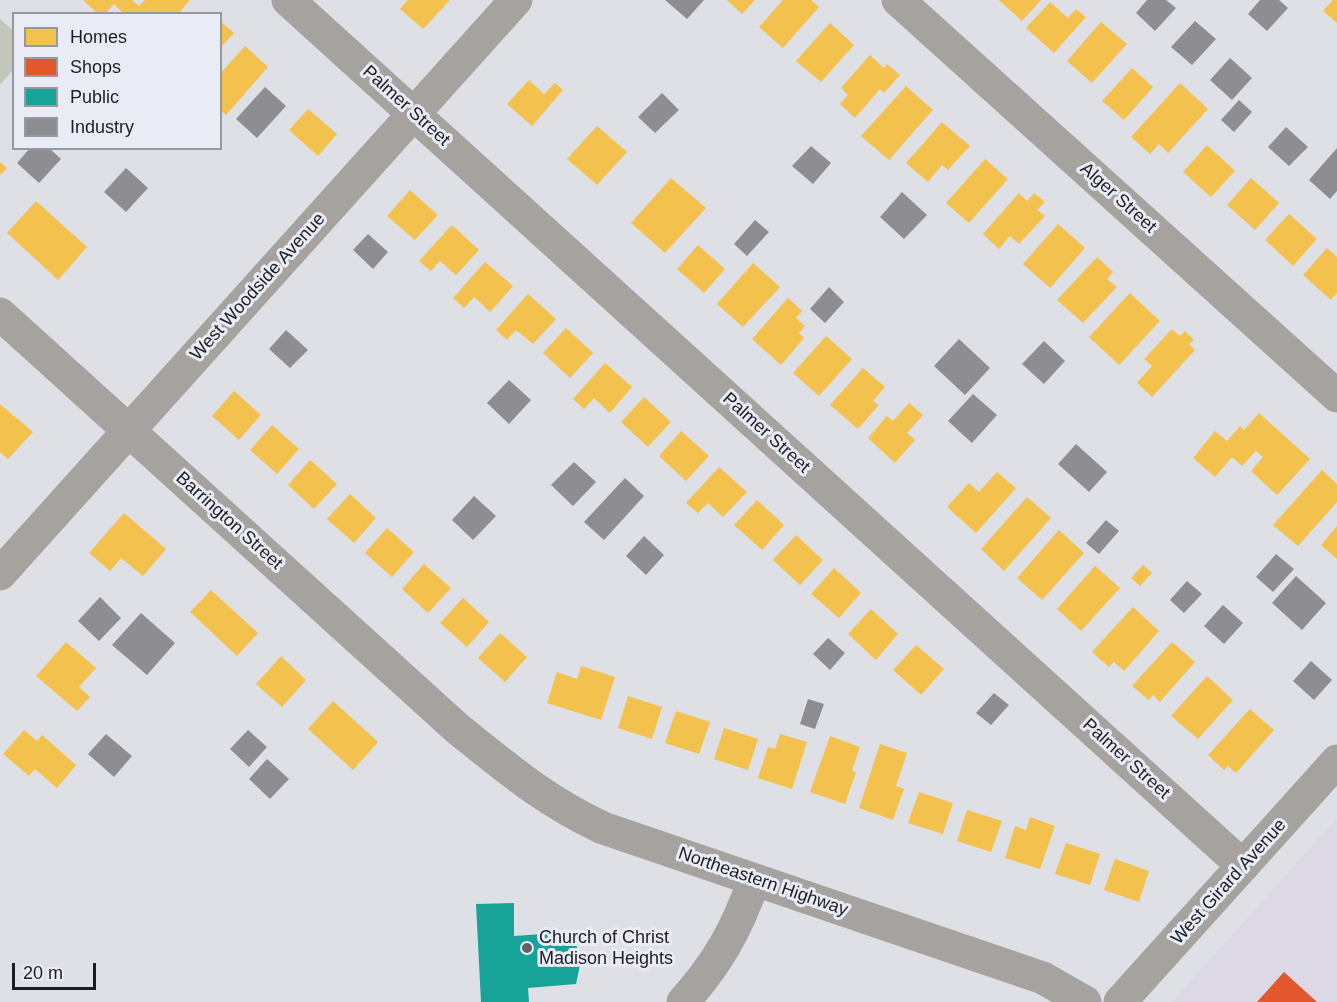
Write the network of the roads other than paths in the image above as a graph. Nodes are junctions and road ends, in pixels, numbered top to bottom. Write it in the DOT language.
graph roads {
  1 [pos="288,0"];
  2 [pos="516,0"];
  3 [pos="898,0"];
  4 [pos="414,114"];
  5 [pos="0,314"];
  6 [pos="1337,396"];
  7 [pos="129,431"];
  8 [pos="0,574"];
  9 [pos="458,729"];
  10 [pos="1337,761"];
  11 [pos="1243,866"];
  12 [pos="754,880"];
  13 [pos="683,1002"];
  14 [pos="1085,1002"];
  15 [pos="1120,1002"];
  1 -- 4 [label="street, Palmer Street"];
  2 -- 4 [label="street, West Woodside Avenue"];
  3 -- 6 [label="street, Alger Street"];
  4 -- 7 [label="street, West Woodside Avenue"];
  4 -- 11 [label="street, Palmer Street"];
  5 -- 7 [label="street, Barrington Street"];
  7 -- 8 [label="street, West Woodside Avenue"];
  7 -- 9 [label="street, Barrington Street"];
  9 -- 12 [label="street, Northeastern Highway"];
  10 -- 11 [label="street, West Girard Avenue"];
  11 -- 15 [label="street, West Girard Avenue"];
  12 -- 13 [label="street"];
  12 -- 14 [label="street, Northeastern Highway"];
}
